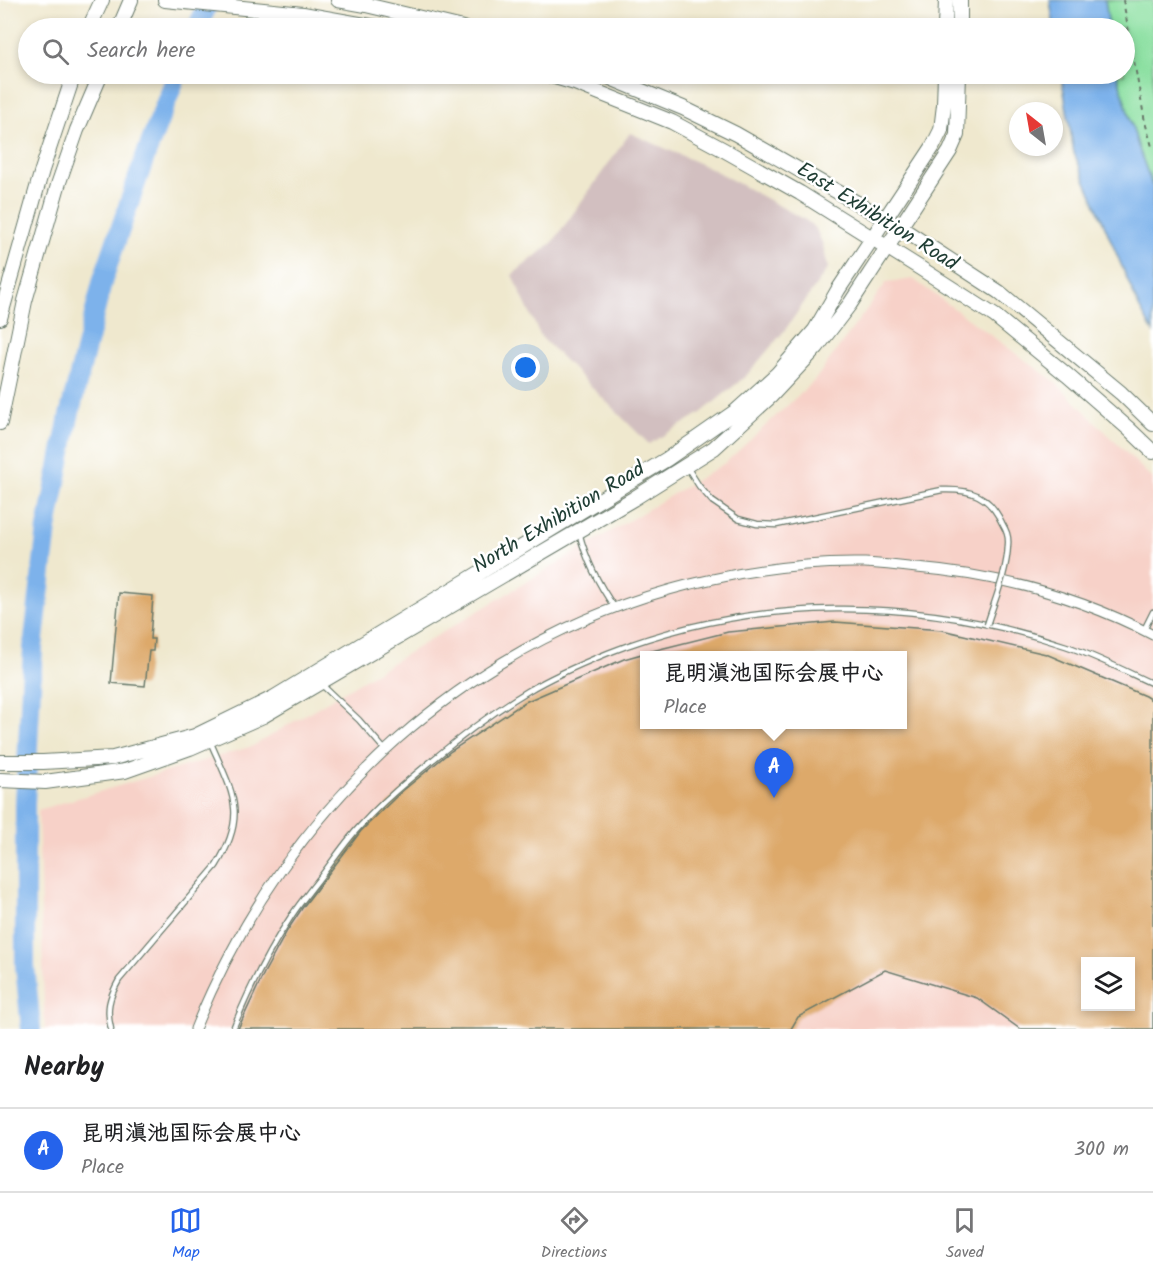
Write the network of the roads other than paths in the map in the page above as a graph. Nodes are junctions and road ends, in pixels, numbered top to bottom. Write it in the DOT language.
graph roads {
  1 [pos="102,0"];
  2 [pos="131,0"];
  3 [pos="165,0"];
  4 [pos="338,0"];
  5 [pos="946,0"];
  6 [pos="960,0"];
  7 [pos="94,18"];
  8 [pos="123,18"];
  9 [pos="321,18"];
  10 [pos="418,18"];
  11 [pos="945,18"];
  12 [pos="960,18"];
  13 [pos="71,84"];
  14 [pos="96,84"];
  15 [pos="577,84"];
  16 [pos="625,84"];
  17 [pos="945,84"];
  18 [pos="959,84"];
  19 [pos="885,219"];
  20 [pos="901,228"];
  21 [pos="872,238"];
  22 [pos="887,248"];
  23 [pos="0,318"];
  24 [pos="0,423"];
  25 [pos="1153,424"];
  26 [pos="1153,452"];
  27 [pos="686,466"];
  28 [pos="579,531"];
  29 [pos="615,608"];
  30 [pos="1153,612"];
  31 [pos="987,625"];
  32 [pos="1149,632"];
  33 [pos="320,683"];
  34 [pos="1153,684"];
  35 [pos="209,740"];
  36 [pos="385,750"];
  37 [pos="5,762"];
  38 [pos="5,781"];
  39 [pos="111,1029"];
  40 [pos="195,1029"];
  41 [pos="233,1029"];
  1 -- 7 [label="street"];
  2 -- 8 [label="street"];
  3 -- 9 [label="street"];
  4 -- 10 [label="street"];
  5 -- 11 [label="street"];
  6 -- 12 [label="street"];
  13 -- 23 [label="street"];
  14 -- 24 [label="street"];
  15 -- 21 [label="street, East Exhibition Road"];
  16 -- 19 [label="street, East Exhibition Road"];
  17 -- 19 [label="street, North Exhibition Road"];
  18 -- 20 [label="street, North Exhibition Road"];
  19 -- 20 [label="street, East Exhibition Road"];
  19 -- 21 [label="street, North Exhibition Road"];
  20 -- 22 [label="street, North Exhibition Road"];
  20 -- 25 [label="street, East Exhibition Road"];
  21 -- 22 [label="street, East Exhibition Road"];
  21 -- 37 [label="street, North Exhibition Road"];
  22 -- 26 [label="street, East Exhibition Road"];
  22 -- 27 [label="street, North Exhibition Road"];
  27 -- 28 [label="street, North Exhibition Road"];
  27 -- 31 [label="lane, bridge"];
  28 -- 29 [label="lane"];
  28 -- 33 [label="street, North Exhibition Road"];
  29 -- 32 [label="street"];
  29 -- 36 [label="street"];
  30 -- 32 [label="lane"];
  31 -- 34 [label="lane"];
  31 -- 41 [label="lane"];
  33 -- 35 [label="street, North Exhibition Road"];
  33 -- 36 [label="lane"];
  35 -- 38 [label="street, North Exhibition Road"];
  35 -- 39 [label="lane"];
  36 -- 40 [label="street"];
}
